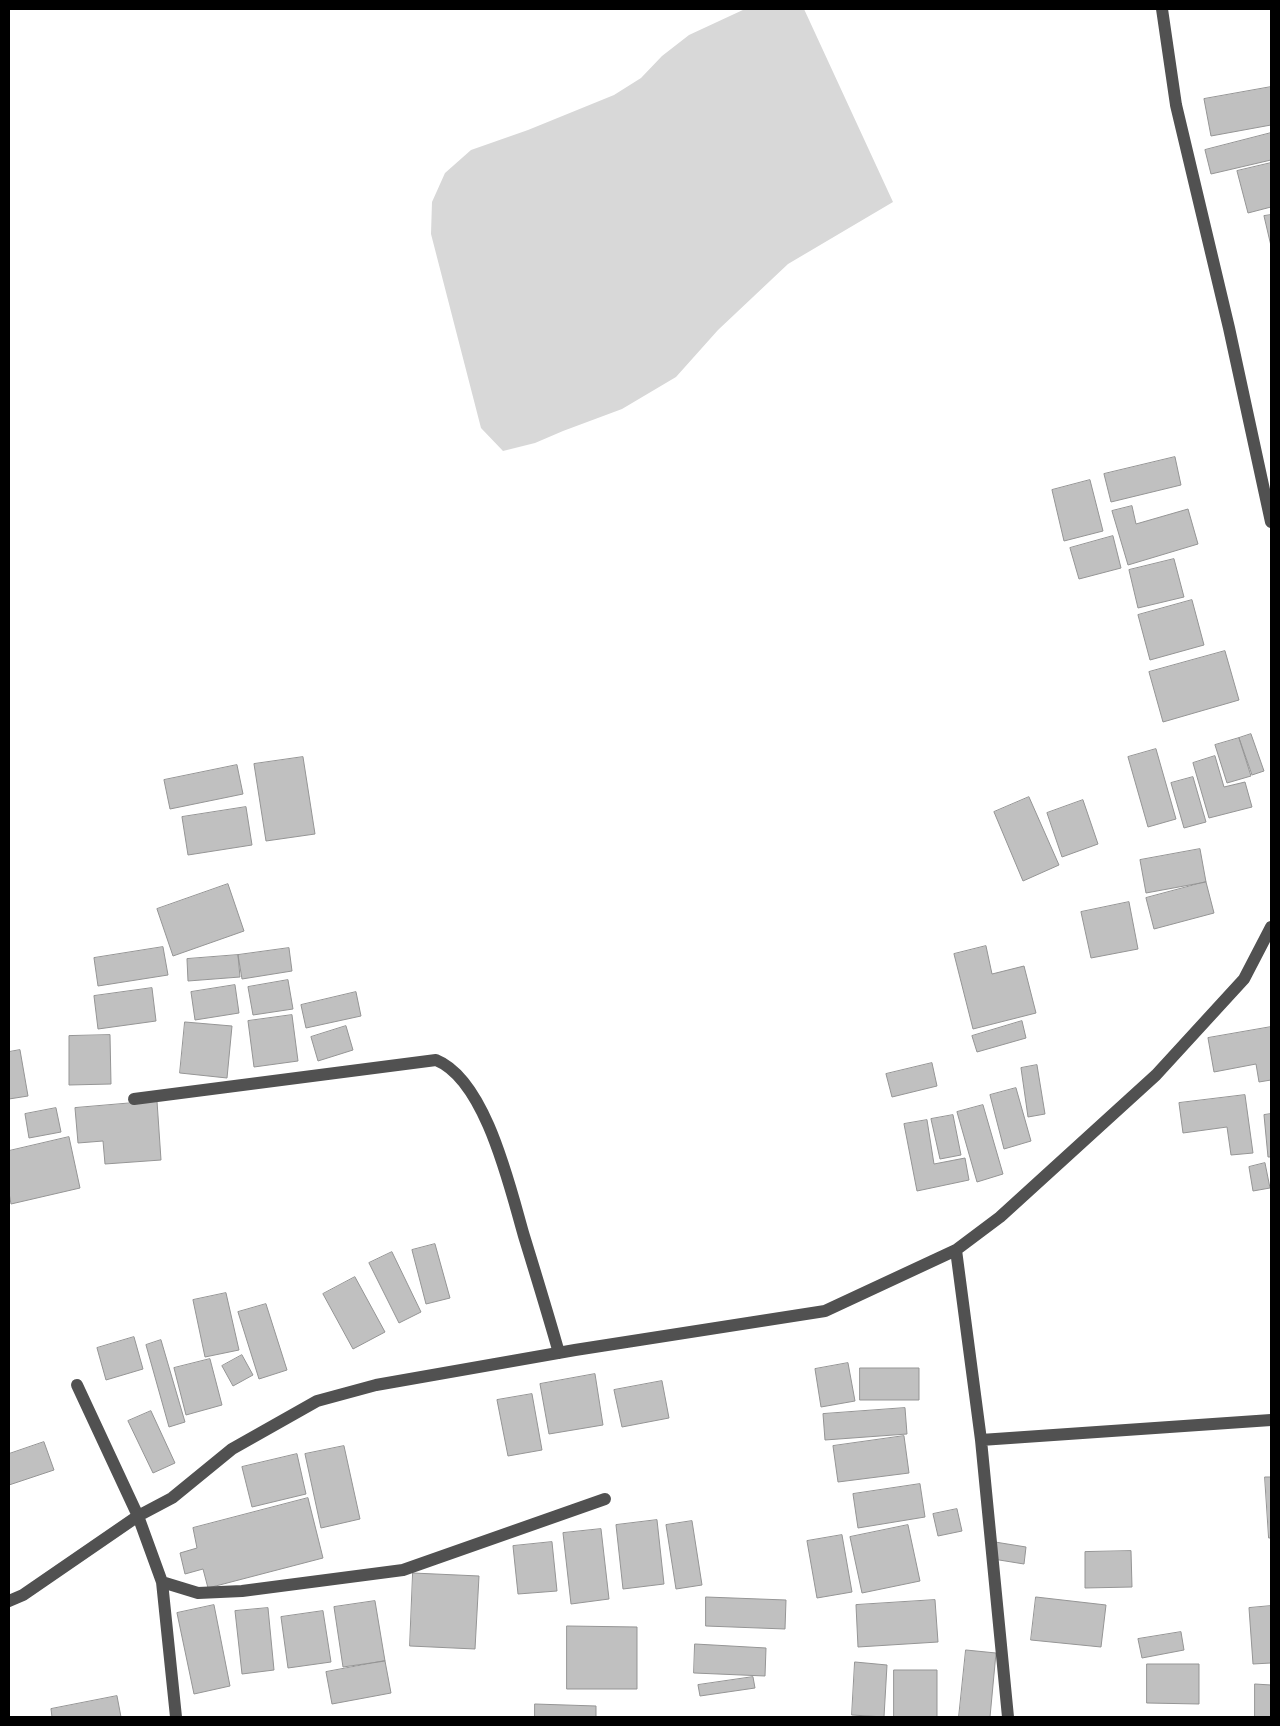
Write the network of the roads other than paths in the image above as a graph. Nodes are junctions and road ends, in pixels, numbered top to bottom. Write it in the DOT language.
graph roads {
  1 [pos="1162,9"];
  2 [pos="1271,522"];
  3 [pos="1271,927"];
  4 [pos="134,1099"];
  5 [pos="956,1250"];
  6 [pos="559,1353"];
  7 [pos="77,1385"];
  8 [pos="1271,1420"];
  9 [pos="981,1440"];
  10 [pos="605,1499"];
  11 [pos="138,1516"];
  12 [pos="162,1582"];
  13 [pos="9,1601"];
  14 [pos="176,1717"];
  15 [pos="1008,1717"];
  1 -- 2 [label="street"];
  3 -- 5 [label="street"];
  4 -- 6 [label="street"];
  5 -- 6 [label="street"];
  5 -- 9 [label="street"];
  6 -- 11 [label="street"];
  7 -- 11 [label="street"];
  8 -- 9 [label="street"];
  9 -- 15 [label="street"];
  10 -- 12 [label="street"];
  11 -- 12 [label="street"];
  11 -- 13 [label="street"];
  12 -- 14 [label="street"];
}
